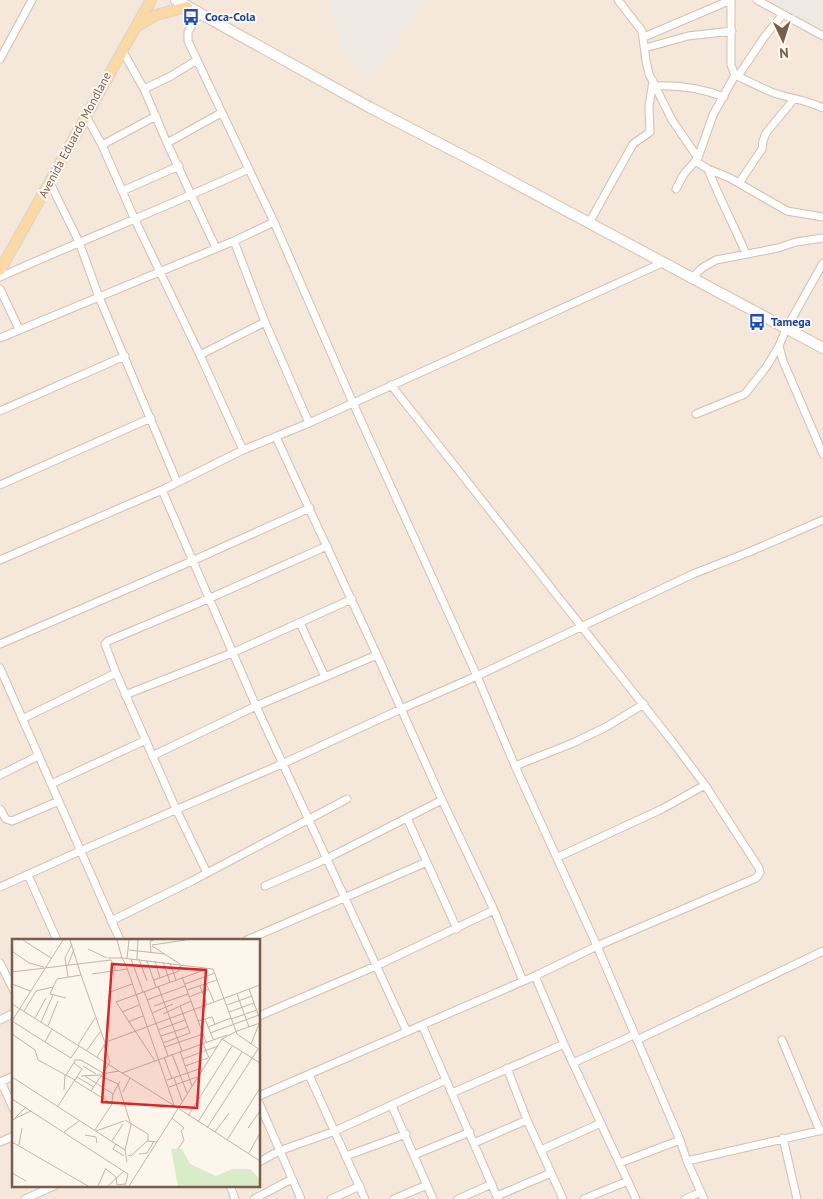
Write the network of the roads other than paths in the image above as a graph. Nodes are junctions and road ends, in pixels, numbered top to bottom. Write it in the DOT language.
graph roads {
  1 [pos="32,0"];
  2 [pos="151,0"];
  3 [pos="176,0"];
  4 [pos="618,0"];
  5 [pos="731,0"];
  6 [pos="757,0"];
  7 [pos="187,5"];
  8 [pos="199,13"];
  9 [pos="783,14"];
  10 [pos="136,27"];
  11 [pos="732,31"];
  12 [pos="823,36"];
  13 [pos="644,37"];
  14 [pos="645,48"];
  15 [pos="122,50"];
  16 [pos="0,59"];
  17 [pos="197,60"];
  18 [pos="736,75"];
  19 [pos="654,84"];
  20 [pos="144,89"];
  21 [pos="724,97"];
  22 [pos="794,99"];
  23 [pos="823,108"];
  24 [pos="222,113"];
  25 [pos="86,116"];
  26 [pos="156,116"];
  27 [pos="167,143"];
  28 [pos="102,145"];
  29 [pos="696,160"];
  30 [pos="178,166"];
  31 [pos="249,169"];
  32 [pos="708,169"];
  33 [pos="50,183"];
  34 [pos="739,183"];
  35 [pos="676,189"];
  36 [pos="122,191"];
  37 [pos="191,195"];
  38 [pos="823,217"];
  39 [pos="135,220"];
  40 [pos="274,222"];
  41 [pos="589,223"];
  42 [pos="823,238"];
  43 [pos="79,242"];
  44 [pos="234,242"];
  45 [pos="216,248"];
  46 [pos="746,254"];
  47 [pos="662,263"];
  48 [pos="823,263"];
  49 [pos="0,270"];
  50 [pos="159,272"];
  51 [pos="0,276"];
  52 [pos="691,278"];
  53 [pos="0,289"];
  54 [pos="99,296"];
  55 [pos="265,322"];
  56 [pos="19,329"];
  57 [pos="786,329"];
  58 [pos="0,338"];
  59 [pos="779,346"];
  60 [pos="823,348"];
  61 [pos="200,355"];
  62 [pos="125,356"];
  63 [pos="391,385"];
  64 [pos="353,403"];
  65 [pos="0,411"];
  66 [pos="696,414"];
  67 [pos="151,418"];
  68 [pos="308,423"];
  69 [pos="276,437"];
  70 [pos="243,450"];
  71 [pos="823,454"];
  72 [pos="177,482"];
  73 [pos="0,485"];
  74 [pos="162,490"];
  75 [pos="310,508"];
  76 [pos="823,520"];
  77 [pos="327,546"];
  78 [pos="0,560"];
  79 [pos="192,561"];
  80 [pos="208,599"];
  81 [pos="352,599"];
  82 [pos="300,623"];
  83 [pos="581,627"];
  84 [pos="0,644"];
  85 [pos="232,653"];
  86 [pos="377,655"];
  87 [pos="1,672"];
  88 [pos="116,673"];
  89 [pos="477,676"];
  90 [pos="324,677"];
  91 [pos="125,695"];
  92 [pos="644,704"];
  93 [pos="256,706"];
  94 [pos="401,709"];
  95 [pos="22,718"];
  96 [pos="146,740"];
  97 [pos="38,756"];
  98 [pos="152,756"];
  99 [pos="282,764"];
  100 [pos="515,766"];
  101 [pos="0,775"];
  102 [pos="51,784"];
  103 [pos="705,785"];
  104 [pos="347,799"];
  105 [pos="442,800"];
  106 [pos="59,801"];
  107 [pos="0,809"];
  108 [pos="176,809"];
  109 [pos="407,818"];
  110 [pos="308,819"];
  111 [pos="80,851"];
  112 [pos="558,857"];
  113 [pos="326,859"];
  114 [pos="427,862"];
  115 [pos="206,872"];
  116 [pos="28,875"];
  117 [pos="265,886"];
  118 [pos="0,887"];
  119 [pos="343,898"];
  120 [pos="494,910"];
  121 [pos="111,921"];
  122 [pos="457,929"];
  123 [pos="57,939"];
  124 [pos="120,939"];
  125 [pos="249,939"];
  126 [pos="597,946"];
  127 [pos="823,951"];
  128 [pos="0,963"];
  129 [pos="376,966"];
  130 [pos="535,976"];
  131 [pos="523,981"];
  132 [pos="12,987"];
  133 [pos="12,1014"];
  134 [pos="260,1016"];
  135 [pos="0,1020"];
  136 [pos="422,1025"];
  137 [pos="407,1032"];
  138 [pos="635,1037"];
  139 [pos="782,1040"];
  140 [pos="564,1044"];
  141 [pos="573,1063"];
  142 [pos="507,1068"];
  143 [pos="309,1074"];
  144 [pos="12,1077"];
  145 [pos="446,1080"];
  146 [pos="0,1082"];
  147 [pos="452,1093"];
  148 [pos="260,1096"];
  149 [pos="12,1106"];
  150 [pos="260,1106"];
  151 [pos="392,1106"];
  152 [pos="527,1120"];
  153 [pos="601,1123"];
  154 [pos="821,1130"];
  155 [pos="335,1131"];
  156 [pos="470,1132"];
  157 [pos="406,1134"];
  158 [pos="12,1137"];
  159 [pos="782,1138"];
  160 [pos="680,1140"];
  161 [pos="0,1142"];
  162 [pos="474,1143"];
  163 [pos="541,1150"];
  164 [pos="279,1151"];
  165 [pos="414,1155"];
  166 [pos="346,1156"];
  167 [pos="260,1161"];
  168 [pos="686,1161"];
  169 [pos="620,1163"];
  170 [pos="551,1172"];
  171 [pos="292,1179"];
  172 [pos="628,1181"];
  173 [pos="492,1184"];
  174 [pos="427,1185"];
  175 [pos="54,1186"];
  176 [pos="230,1186"];
  177 [pos="360,1186"];
  178 [pos="702,1196"];
  179 [pos="498,1197"];
  180 [pos="24,1199"];
  181 [pos="235,1199"];
  182 [pos="254,1199"];
  183 [pos="301,1199"];
  184 [pos="331,1199"];
  185 [pos="365,1199"];
  186 [pos="394,1199"];
  187 [pos="433,1199"];
  188 [pos="458,1199"];
  189 [pos="563,1199"];
  190 [pos="584,1199"];
  191 [pos="636,1199"];
  192 [pos="685,1199"];
  193 [pos="797,1199"];
  1 -- 16 [label="street"];
  2 -- 10 [label="main road, Avenida Eduardo Mondlane"];
  3 -- 7 [label="main road"];
  4 -- 13 [label="street"];
  5 -- 11 [label="street"];
  5 -- 13 [label="street"];
  6 -- 9 [label="street"];
  7 -- 8 [label="main road"];
  7 -- 10 [label="main road"];
  8 -- 17 [label="street"];
  8 -- 41 [label="main road"];
  9 -- 12 [label="street"];
  9 -- 18 [label="street"];
  10 -- 15 [label="main road, Avenida Eduardo Mondlane"];
  11 -- 14 [label="street"];
  11 -- 18 [label="street"];
  13 -- 14 [label="street"];
  14 -- 19 [label="street"];
  15 -- 20 [label="street"];
  15 -- 25 [label="main road, Avenida Eduardo Mondlane"];
  17 -- 20 [label="street"];
  17 -- 24 [label="street"];
  18 -- 21 [label="street"];
  18 -- 22 [label="street"];
  19 -- 21 [label="street"];
  19 -- 29 [label="street"];
  19 -- 41 [label="street"];
  20 -- 26 [label="street"];
  21 -- 29 [label="street"];
  22 -- 23 [label="street"];
  22 -- 34 [label="street"];
  24 -- 27 [label="street"];
  24 -- 31 [label="street"];
  25 -- 28 [label="street"];
  25 -- 33 [label="main road, Avenida Eduardo Mondlane"];
  26 -- 27 [label="street"];
  26 -- 28 [label="street"];
  27 -- 30 [label="street"];
  28 -- 36 [label="street"];
  29 -- 32 [label="street"];
  29 -- 35 [label="street"];
  30 -- 36 [label="street"];
  30 -- 37 [label="street"];
  31 -- 37 [label="street"];
  31 -- 40 [label="street"];
  32 -- 34 [label="street"];
  32 -- 46 [label="street"];
  33 -- 43 [label="street"];
  33 -- 49 [label="main road, Avenida Eduardo Mondlane"];
  34 -- 38 [label="street"];
  36 -- 39 [label="street"];
  37 -- 39 [label="street"];
  37 -- 45 [label="street"];
  39 -- 43 [label="street"];
  39 -- 50 [label="street"];
  40 -- 44 [label="street"];
  40 -- 64 [label="street"];
  41 -- 47 [label="main road"];
  42 -- 46 [label="street"];
  43 -- 51 [label="street"];
  43 -- 54 [label="street"];
  44 -- 45 [label="street"];
  44 -- 55 [label="street"];
  45 -- 50 [label="street"];
  46 -- 52 [label="street"];
  47 -- 52 [label="main road"];
  47 -- 63 [label="street"];
  48 -- 57 [label="street"];
  50 -- 54 [label="street"];
  50 -- 61 [label="street"];
  52 -- 57 [label="main road"];
  53 -- 56 [label="street"];
  54 -- 56 [label="street"];
  54 -- 62 [label="street"];
  55 -- 61 [label="street"];
  55 -- 68 [label="street"];
  56 -- 58 [label="street"];
  57 -- 59 [label="street"];
  57 -- 60 [label="main road"];
  59 -- 66 [label="street"];
  59 -- 71 [label="street"];
  61 -- 70 [label="street"];
  62 -- 65 [label="street"];
  62 -- 67 [label="street"];
  63 -- 64 [label="street"];
  63 -- 83 [label="street"];
  64 -- 68 [label="street"];
  64 -- 89 [label="street"];
  67 -- 72 [label="street"];
  67 -- 73 [label="street"];
  68 -- 69 [label="street"];
  69 -- 70 [label="street"];
  69 -- 75 [label="street"];
  70 -- 72 [label="street"];
  72 -- 74 [label="street"];
  74 -- 78 [label="street"];
  74 -- 79 [label="street"];
  75 -- 77 [label="street"];
  75 -- 79 [label="street"];
  76 -- 83 [label="street"];
  77 -- 80 [label="street"];
  77 -- 81 [label="street"];
  79 -- 80 [label="street"];
  79 -- 84 [label="street"];
  80 -- 85 [label="street"];
  80 -- 88 [label="street"];
  81 -- 82 [label="street"];
  81 -- 86 [label="street"];
  82 -- 85 [label="street"];
  82 -- 90 [label="street"];
  83 -- 89 [label="street"];
  83 -- 92 [label="street"];
  85 -- 91 [label="street"];
  85 -- 93 [label="street"];
  86 -- 90 [label="street"];
  86 -- 94 [label="street"];
  87 -- 95 [label="street"];
  88 -- 91 [label="street"];
  88 -- 95 [label="street"];
  89 -- 94 [label="street"];
  89 -- 100 [label="street"];
  90 -- 93 [label="street"];
  91 -- 96 [label="street"];
  92 -- 100 [label="street"];
  92 -- 103 [label="street"];
  93 -- 98 [label="street"];
  93 -- 99 [label="street"];
  94 -- 99 [label="street"];
  94 -- 105 [label="street"];
  95 -- 97 [label="street"];
  96 -- 98 [label="street"];
  96 -- 102 [label="street"];
  97 -- 101 [label="street"];
  97 -- 102 [label="street"];
  98 -- 108 [label="street"];
  99 -- 108 [label="street"];
  99 -- 110 [label="street"];
  100 -- 112 [label="street"];
  102 -- 106 [label="street"];
  103 -- 112 [label="street"];
  103 -- 126 [label="street"];
  104 -- 110 [label="street"];
  105 -- 109 [label="street"];
  105 -- 120 [label="street"];
  106 -- 107 [label="street"];
  106 -- 111 [label="street"];
  108 -- 111 [label="street"];
  108 -- 115 [label="street"];
  109 -- 113 [label="street"];
  109 -- 114 [label="street"];
  110 -- 113 [label="street"];
  110 -- 115 [label="street"];
  111 -- 116 [label="street"];
  111 -- 121 [label="street"];
  112 -- 126 [label="street"];
  113 -- 117 [label="street"];
  113 -- 119 [label="street"];
  114 -- 119 [label="street"];
  114 -- 122 [label="street"];
  115 -- 121 [label="street"];
  116 -- 118 [label="street"];
  116 -- 123 [label="street"];
  119 -- 125 [label="street"];
  119 -- 129 [label="street"];
  120 -- 122 [label="street"];
  120 -- 131 [label="street"];
  121 -- 124 [label="street"];
  122 -- 129 [label="street"];
  126 -- 130 [label="street"];
  126 -- 138 [label="street"];
  127 -- 138 [label="street"];
  128 -- 132 [label="street"];
  129 -- 134 [label="street"];
  129 -- 137 [label="street"];
  130 -- 131 [label="street"];
  130 -- 140 [label="street"];
  131 -- 136 [label="street"];
  133 -- 135 [label="street"];
  136 -- 137 [label="street"];
  136 -- 145 [label="street"];
  137 -- 143 [label="street"];
  138 -- 141 [label="street"];
  138 -- 160 [label="street"];
  139 -- 154 [label="street"];
  140 -- 141 [label="street"];
  140 -- 142 [label="street"];
  141 -- 153 [label="street"];
  142 -- 147 [label="street"];
  142 -- 152 [label="street"];
  143 -- 148 [label="street"];
  143 -- 155 [label="street"];
  144 -- 146 [label="street"];
  145 -- 147 [label="street"];
  145 -- 151 [label="street"];
  146 -- 149 [label="street"];
  147 -- 156 [label="street"];
  150 -- 164 [label="street"];
  151 -- 155 [label="street"];
  151 -- 157 [label="street"];
  152 -- 162 [label="street"];
  152 -- 163 [label="street"];
  153 -- 163 [label="street"];
  153 -- 169 [label="street"];
  154 -- 159 [label="street"];
  155 -- 164 [label="street"];
  155 -- 166 [label="street"];
  156 -- 162 [label="street"];
  156 -- 165 [label="street"];
  157 -- 165 [label="street"];
  157 -- 166 [label="street"];
  158 -- 161 [label="street"];
  159 -- 168 [label="street"];
  159 -- 193 [label="street"];
  160 -- 168 [label="street"];
  160 -- 169 [label="street"];
  162 -- 173 [label="street"];
  163 -- 170 [label="street"];
  164 -- 167 [label="street"];
  164 -- 171 [label="street"];
  165 -- 174 [label="street"];
  166 -- 177 [label="street"];
  168 -- 178 [label="street"];
  169 -- 172 [label="street"];
  170 -- 179 [label="street"];
  170 -- 189 [label="street"];
  171 -- 182 [label="street"];
  171 -- 183 [label="street"];
  172 -- 190 [label="street"];
  172 -- 191 [label="street"];
  173 -- 179 [label="street"];
  173 -- 188 [label="street"];
  174 -- 186 [label="street"];
  174 -- 187 [label="street"];
  175 -- 180 [label="street"];
  176 -- 181 [label="street"];
  177 -- 184 [label="street"];
  177 -- 185 [label="street"];
  178 -- 192 [label="street"];
}
